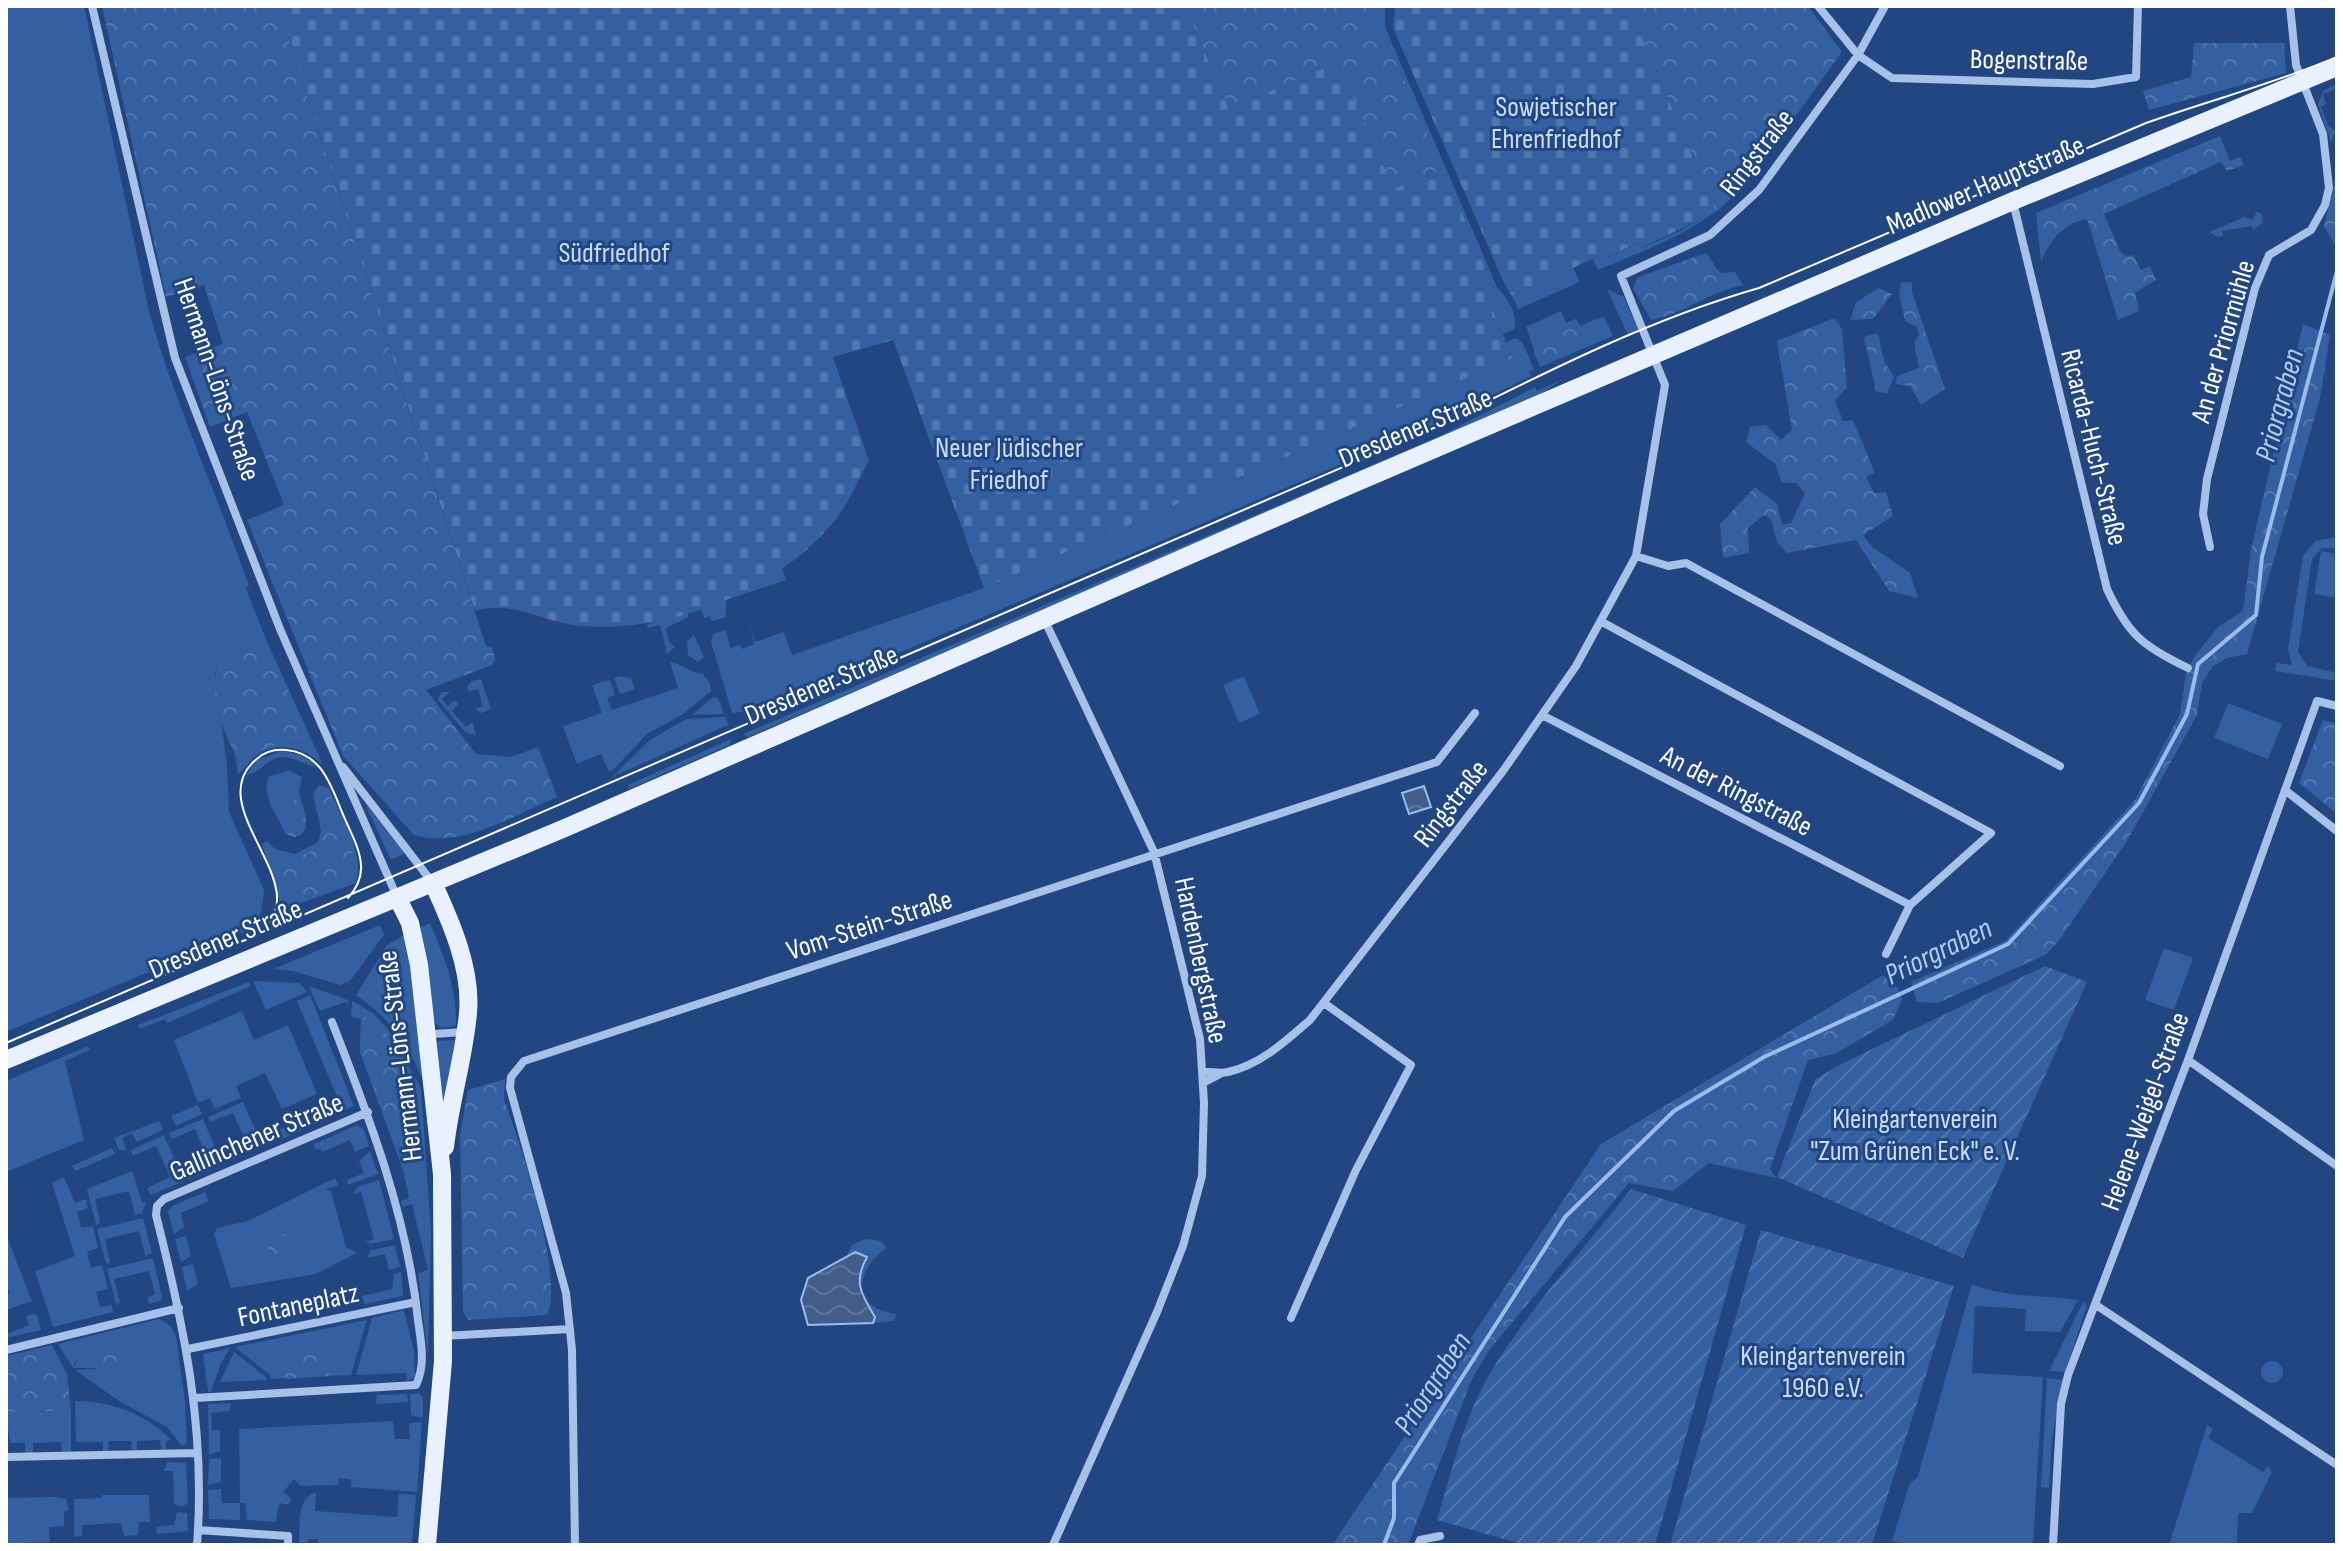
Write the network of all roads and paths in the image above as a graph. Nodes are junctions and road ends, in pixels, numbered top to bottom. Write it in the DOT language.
graph roads {
  1 [pos="92,6"];
  2 [pos="1818,6"];
  3 [pos="1885,6"];
  4 [pos="2138,6"];
  5 [pos="2290,6"];
  6 [pos="1858,55"];
  7 [pos="2337,67"];
  8 [pos="2302,83"];
  9 [pos="2013,201"];
  10 [pos="1655,355"];
  11 [pos="2210,547"];
  12 [pos="1636,556"];
  13 [pos="1045,621"];
  14 [pos="1602,622"];
  15 [pos="2188,668"];
  16 [pos="2337,706"];
  17 [pos="1475,713"];
  18 [pos="1542,715"];
  19 [pos="335,756"];
  20 [pos="2060,766"];
  21 [pos="2285,790"];
  22 [pos="2337,831"];
  23 [pos="1154,852"];
  24 [pos="433,883"];
  25 [pos="397,897"];
  26 [pos="1910,905"];
  27 [pos="1886,954"];
  28 [pos="1324,1003"];
  29 [pos="332,1022"];
  30 [pos="426,1024"];
  31 [pos="465,1032"];
  32 [pos="6,1060"];
  33 [pos="2188,1060"];
  34 [pos="1202,1072"];
  35 [pos="1222,1073"];
  36 [pos="1203,1083"];
  37 [pos="368,1112"];
  38 [pos="2337,1166"];
  39 [pos="442,1174"];
  40 [pos="416,1302"];
  41 [pos="2096,1305"];
  42 [pos="179,1308"];
  43 [pos="1291,1318"];
  44 [pos="570,1329"];
  45 [pos="444,1336"];
  46 [pos="188,1349"];
  47 [pos="6,1350"];
  48 [pos="195,1398"];
  49 [pos="197,1453"];
  50 [pos="6,1457"];
  51 [pos="2337,1465"];
  52 [pos="198,1530"];
  53 [pos="1440,1536"];
  54 [pos="197,1545"];
  55 [pos="288,1545"];
  56 [pos="427,1545"];
  57 [pos="575,1545"];
  58 [pos="1053,1545"];
  59 [pos="1418,1545"];
  60 [pos="2053,1545"];
  1 -- 19 [label="street, Hermann-Löns-Straße"];
  2 -- 6 [label="street"];
  3 -- 6 [label="street, Ringstraße"];
  4 -- 6 [label="street, Bogenstraße"];
  5 -- 8 [label="street, An der Priormühle"];
  6 -- 10 [label="street, Ringstraße"];
  7 -- 8 [label="main road, Madlower Hauptstraße"];
  8 -- 9 [label="main road, Madlower Hauptstraße"];
  8 -- 11 [label="street, An der Priormühle"];
  9 -- 10 [label="main road, Madlower Hauptstraße"];
  9 -- 15 [label="street, Ricarda-Huch-Straße"];
  10 -- 12 [label="street, Ringstraße"];
  10 -- 13 [label="main road, Dresdener Straße"];
  12 -- 14 [label="street, Ringstraße"];
  12 -- 20 [label="street"];
  13 -- 23 [label="street, Hardenbergstraße"];
  13 -- 24 [label="main road, Dresdener Straße"];
  14 -- 18 [label="street, Ringstraße"];
  14 -- 26 [label="street"];
  16 -- 21 [label="street, Helene-Weigel-Straße"];
  17 -- 23 [label="street, Vom-Stein-Straße"];
  18 -- 26 [label="street, An der Ringstraße"];
  18 -- 28 [label="street, Ringstraße"];
  19 -- 24 [label="street, Hermann-Löns-Straße"];
  19 -- 25 [label="street, Hermann-Löns-Straße"];
  21 -- 22 [label="street"];
  21 -- 33 [label="street, Helene-Weigel-Straße"];
  23 -- 34 [label="street, Hardenbergstraße"];
  23 -- 44 [label="street, Vom-Stein-Straße"];
  24 -- 25 [label="main road, Dresdener Straße"];
  24 -- 31 [label="main road, Hermann-Löns-Straße"];
  25 -- 30 [label="main road, Hermann-Löns-Straße"];
  25 -- 32 [label="main road, Dresdener Straße"];
  26 -- 27 [label="street"];
  28 -- 35 [label="street, Ringstraße"];
  28 -- 43 [label="street"];
  29 -- 37 [label="street, Hermann-Löns-Straße"];
  30 -- 31 [label="street"];
  30 -- 39 [label="main road, Hermann-Löns-Straße"];
  31 -- 39 [label="main road, Hermann-Löns-Straße"];
  33 -- 38 [label="street"];
  33 -- 41 [label="street, Helene-Weigel-Straße"];
  34 -- 35 [label="street, Ringstraße"];
  34 -- 36 [label="street, Hardenbergstraße"];
  35 -- 36 [label="street, Ringstraße"];
  36 -- 58 [label="street, Hardenbergstraße"];
  37 -- 40 [label="street, Hermann-Löns-Straße"];
  37 -- 42 [label="street, Gallinchener Straße"];
  39 -- 45 [label="main road, Hermann-Löns-Straße"];
  40 -- 46 [label="street, Fontaneplatz"];
  40 -- 48 [label="street, Hermann-Löns-Straße"];
  41 -- 51 [label="street"];
  41 -- 60 [label="street, Helene-Weigel-Straße"];
  42 -- 46 [label="street, Gallinchener Straße"];
  42 -- 47 [label="street"];
  44 -- 45 [label="street"];
  44 -- 57 [label="street, Vom-Stein-Straße"];
  45 -- 56 [label="main road, Hermann-Löns-Straße"];
  46 -- 48 [label="street, Gallinchener Straße"];
  48 -- 49 [label="street, Gallinchener Straße"];
  49 -- 50 [label="street"];
  49 -- 52 [label="street, Gallinchener Straße"];
  52 -- 54 [label="street, Gallinchener Straße"];
  52 -- 55 [label="street"];
  53 -- 59 [label="street"];
}
